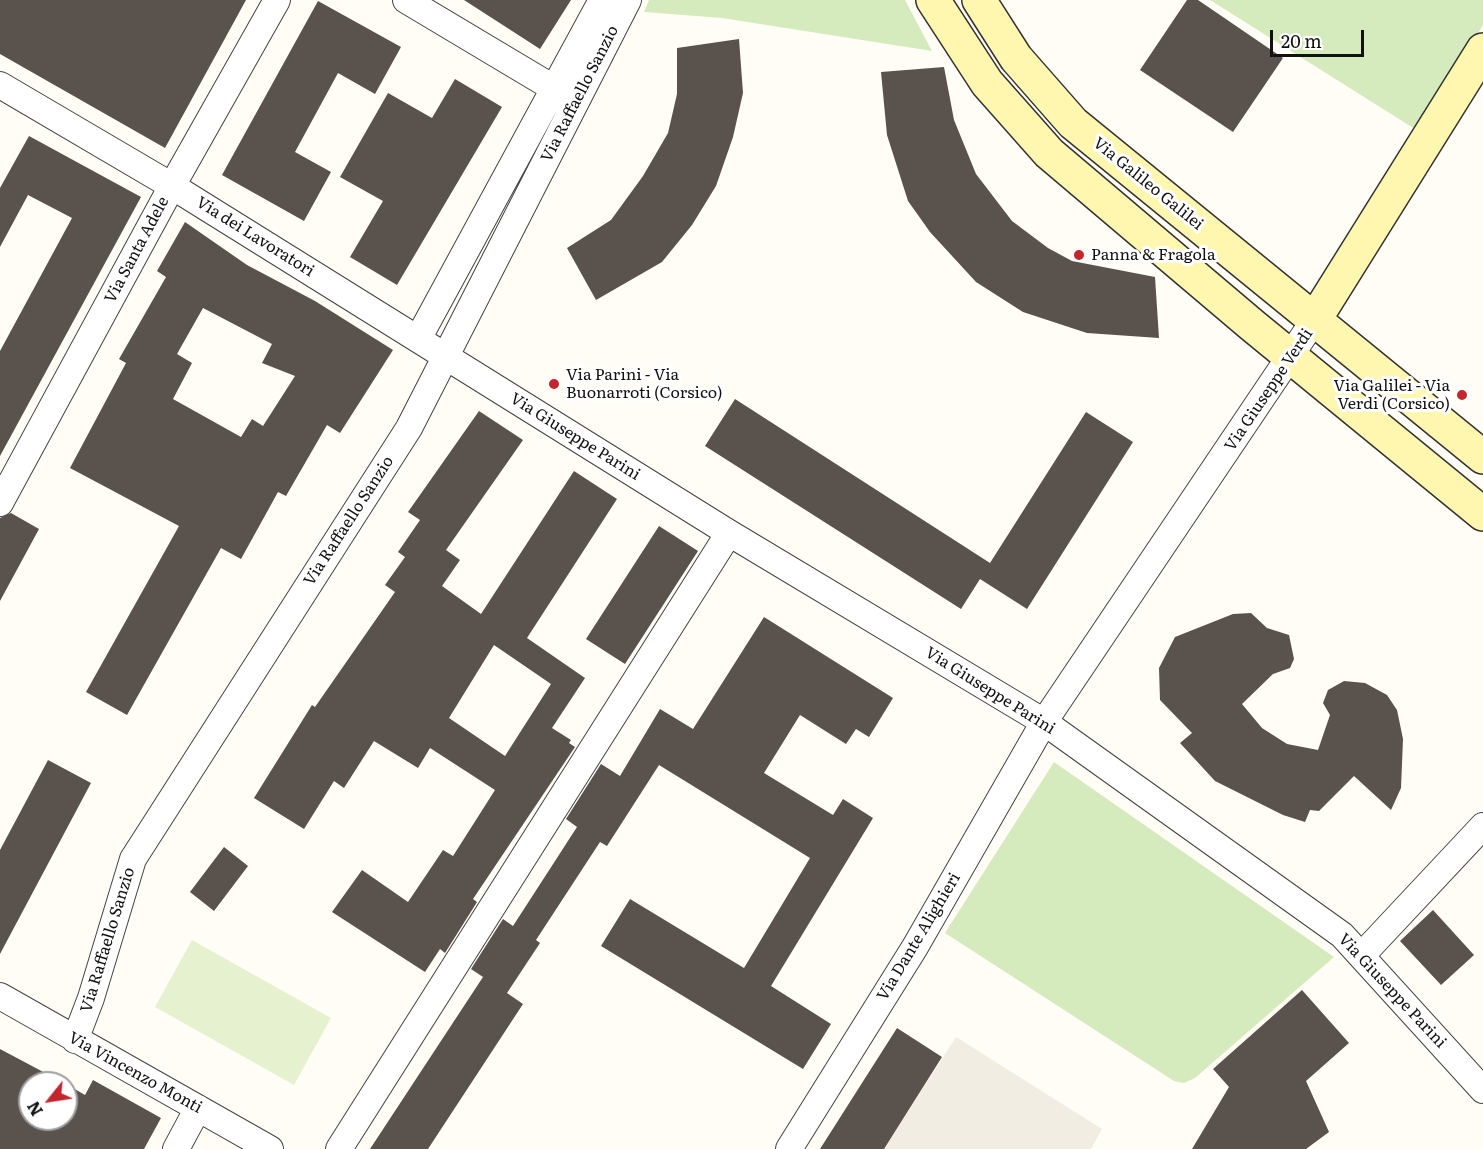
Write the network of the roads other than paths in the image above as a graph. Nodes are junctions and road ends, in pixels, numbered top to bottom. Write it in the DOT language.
graph roads {
  1 [pos="277,0"];
  2 [pos="406,0"];
  3 [pos="602,0"];
  4 [pos="628,0"];
  5 [pos="933,0"];
  6 [pos="979,0"];
  7 [pos="1483,50"];
  8 [pos="0,85"];
  9 [pos="555,89"];
  10 [pos="172,186"];
  11 [pos="1315,319"];
  12 [pos="418,339"];
  13 [pos="446,356"];
  14 [pos="1292,358"];
  15 [pos="1483,457"];
  16 [pos="0,503"];
  17 [pos="1483,514"];
  18 [pos="729,533"];
  19 [pos="1044,722"];
  20 [pos="1483,826"];
  21 [pos="1363,954"];
  22 [pos="0,996"];
  23 [pos="75,1040"];
  24 [pos="1483,1090"];
  25 [pos="198,1108"];
  26 [pos="176,1149"];
  27 [pos="270,1149"];
  28 [pos="339,1149"];
  29 [pos="789,1149"];
  1 -- 10 [label="street, Via Santa Adele"];
  2 -- 9 [label="street"];
  3 -- 9 [label="street, Via Raffaello Sanzio"];
  4 -- 13 [label="street, Via Raffaello Sanzio"];
  5 -- 14 [label="street"];
  6 -- 11 [label="street, Via Galileo Galilei"];
  7 -- 11 [label="street, Via Giuseppe Verdi"];
  8 -- 10 [label="street, Via dei Lavoratori"];
  9 -- 12 [label="street, Via Raffaello Sanzio"];
  10 -- 12 [label="street, Via dei Lavoratori"];
  10 -- 16 [label="street, Via Santa Adele"];
  11 -- 14 [label="street, Via Giuseppe Verdi"];
  11 -- 15 [label="street, Via Galileo Galilei"];
  12 -- 13 [label="street, Via dei Lavoratori"];
  13 -- 18 [label="street, Via Giuseppe Parini"];
  13 -- 23 [label="street, Via Raffaello Sanzio"];
  14 -- 17 [label="street"];
  14 -- 19 [label="street, Via Giuseppe Verdi"];
  18 -- 19 [label="street, Via Giuseppe Parini"];
  18 -- 28 [label="street"];
  19 -- 21 [label="street, Via Giuseppe Parini"];
  19 -- 29 [label="street, Via Dante Alighieri"];
  20 -- 21 [label="street"];
  21 -- 24 [label="street, Via Giuseppe Parini"];
  22 -- 23 [label="street, Via Vincenzo Monti"];
  23 -- 25 [label="street, Via Vincenzo Monti"];
  25 -- 26 [label="street"];
  25 -- 27 [label="street, Via Vincenzo Monti"];
}
